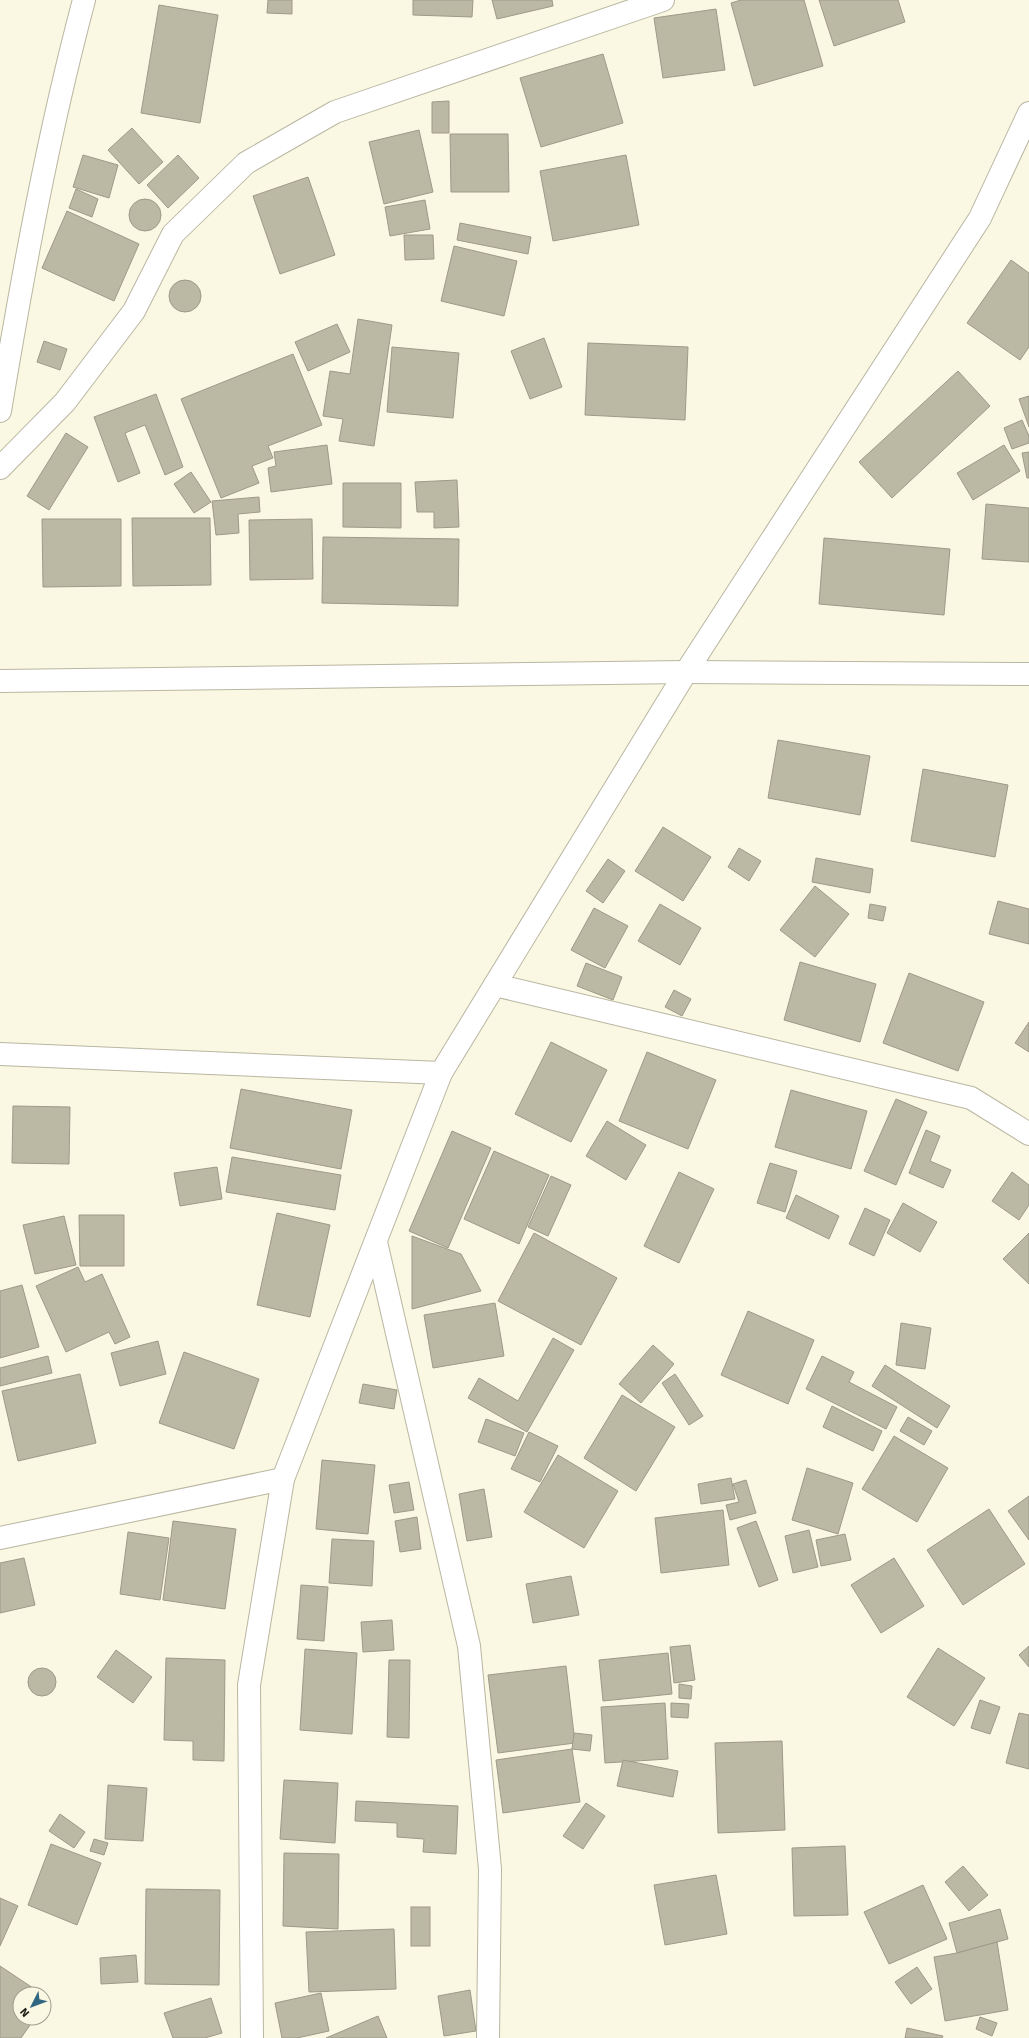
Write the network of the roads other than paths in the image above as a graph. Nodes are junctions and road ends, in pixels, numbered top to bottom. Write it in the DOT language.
graph roads {
  1 [pos="84,0"];
  2 [pos="663,0"];
  3 [pos="1029,113"];
  4 [pos="0,411"];
  5 [pos="0,468"];
  6 [pos="686,672"];
  7 [pos="1029,674"];
  8 [pos="0,681"];
  9 [pos="495,985"];
  10 [pos="0,1054"];
  11 [pos="441,1073"];
  12 [pos="1029,1134"];
  13 [pos="376,1242"];
  14 [pos="283,1479"];
  15 [pos="0,1538"];
  16 [pos="252,2038"];
  17 [pos="488,2038"];
  1 -- 4 [label="street"];
  2 -- 5 [label="street"];
  3 -- 6 [label="street"];
  6 -- 7 [label="street"];
  6 -- 8 [label="street"];
  6 -- 9 [label="street"];
  9 -- 11 [label="street"];
  9 -- 12 [label="street"];
  10 -- 11 [label="street"];
  11 -- 13 [label="street"];
  13 -- 14 [label="street"];
  13 -- 17 [label="street"];
  14 -- 15 [label="street"];
  14 -- 16 [label="street"];
}
